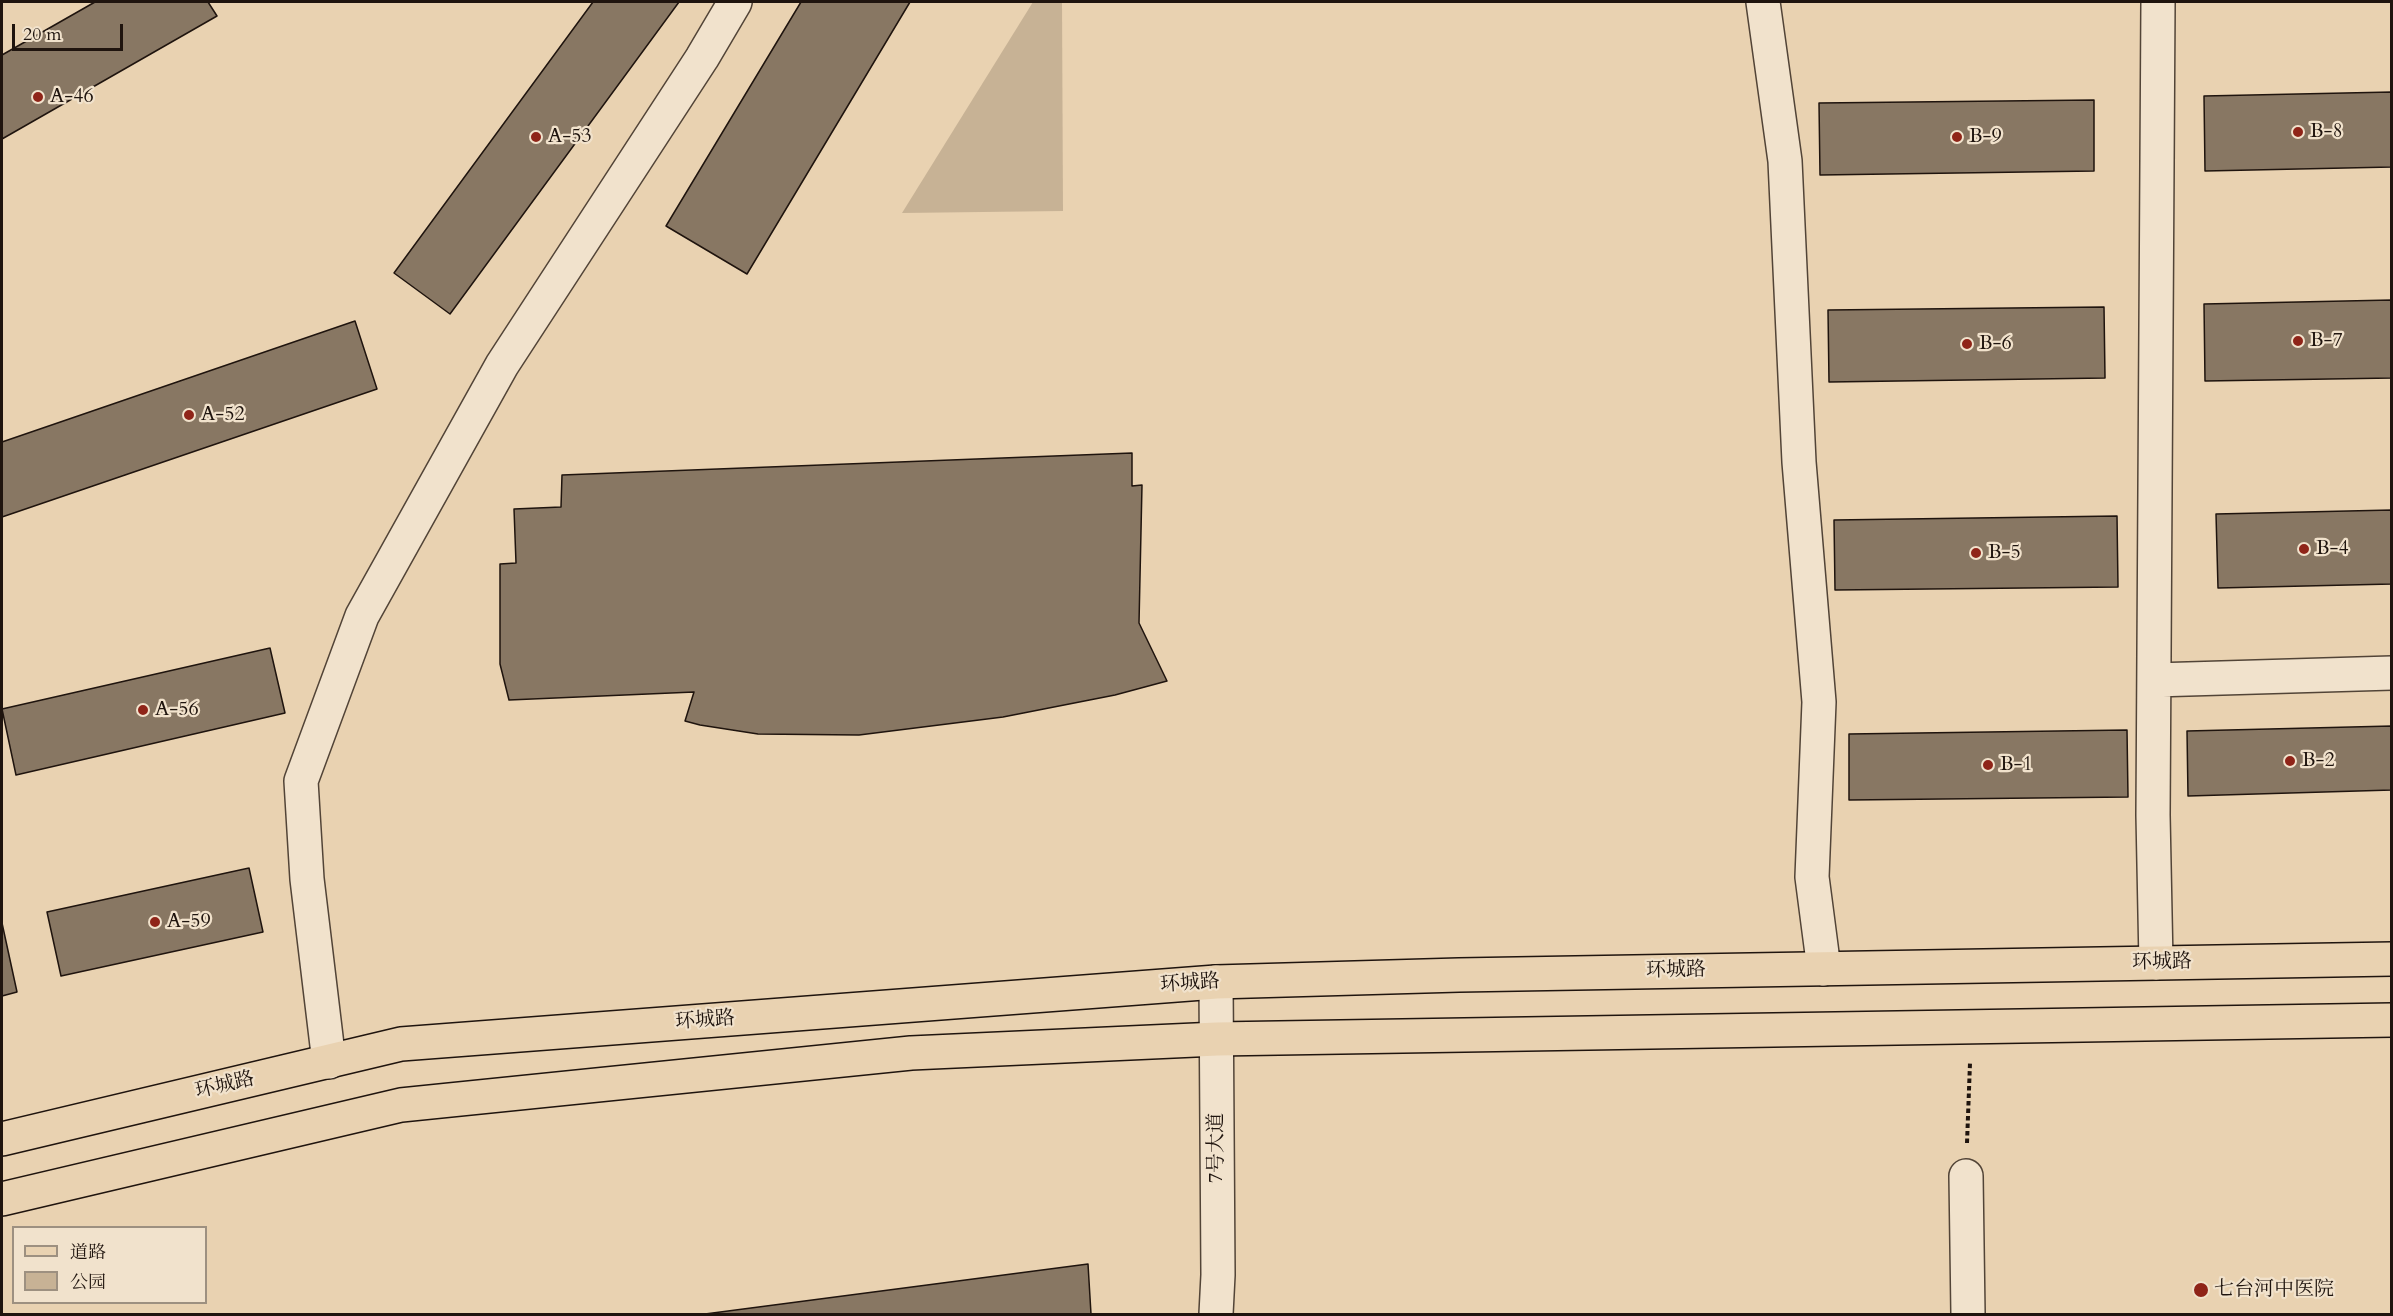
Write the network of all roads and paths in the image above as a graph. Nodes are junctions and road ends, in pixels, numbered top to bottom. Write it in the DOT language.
graph roads {
  1 [pos="735,2"];
  2 [pos="1763,2"];
  3 [pos="2158,2"];
  4 [pos="2391,673"];
  5 [pos="2154,680"];
  6 [pos="2391,959"];
  7 [pos="2156,963"];
  8 [pos="1824,969"];
  9 [pos="1216,982"];
  10 [pos="2391,1020"];
  11 [pos="1971,1026"];
  12 [pos="1216,1039"];
  13 [pos="328,1062"];
  14 [pos="2,1139"];
  15 [pos="1966,1176"];
  16 [pos="2,1199"];
  17 [pos="1216,1314"];
  18 [pos="1968,1314"];
  1 -- 13 [label="street"];
  2 -- 8 [label="street"];
  3 -- 5 [label="street"];
  4 -- 5 [label="street"];
  5 -- 7 [label="street"];
  6 -- 7 [label="main road, 环城路"];
  7 -- 8 [label="main road, 环城路"];
  8 -- 9 [label="main road, 环城路"];
  9 -- 12 [label="street, 7号大道"];
  9 -- 13 [label="main road, 环城路"];
  10 -- 11 [label="main road"];
  11 -- 12 [label="main road"];
  11 -- 15 [label="path"];
  12 -- 16 [label="main road"];
  12 -- 17 [label="street, 7号大道"];
  13 -- 14 [label="main road, 环城路"];
  15 -- 18 [label="street"];
}
